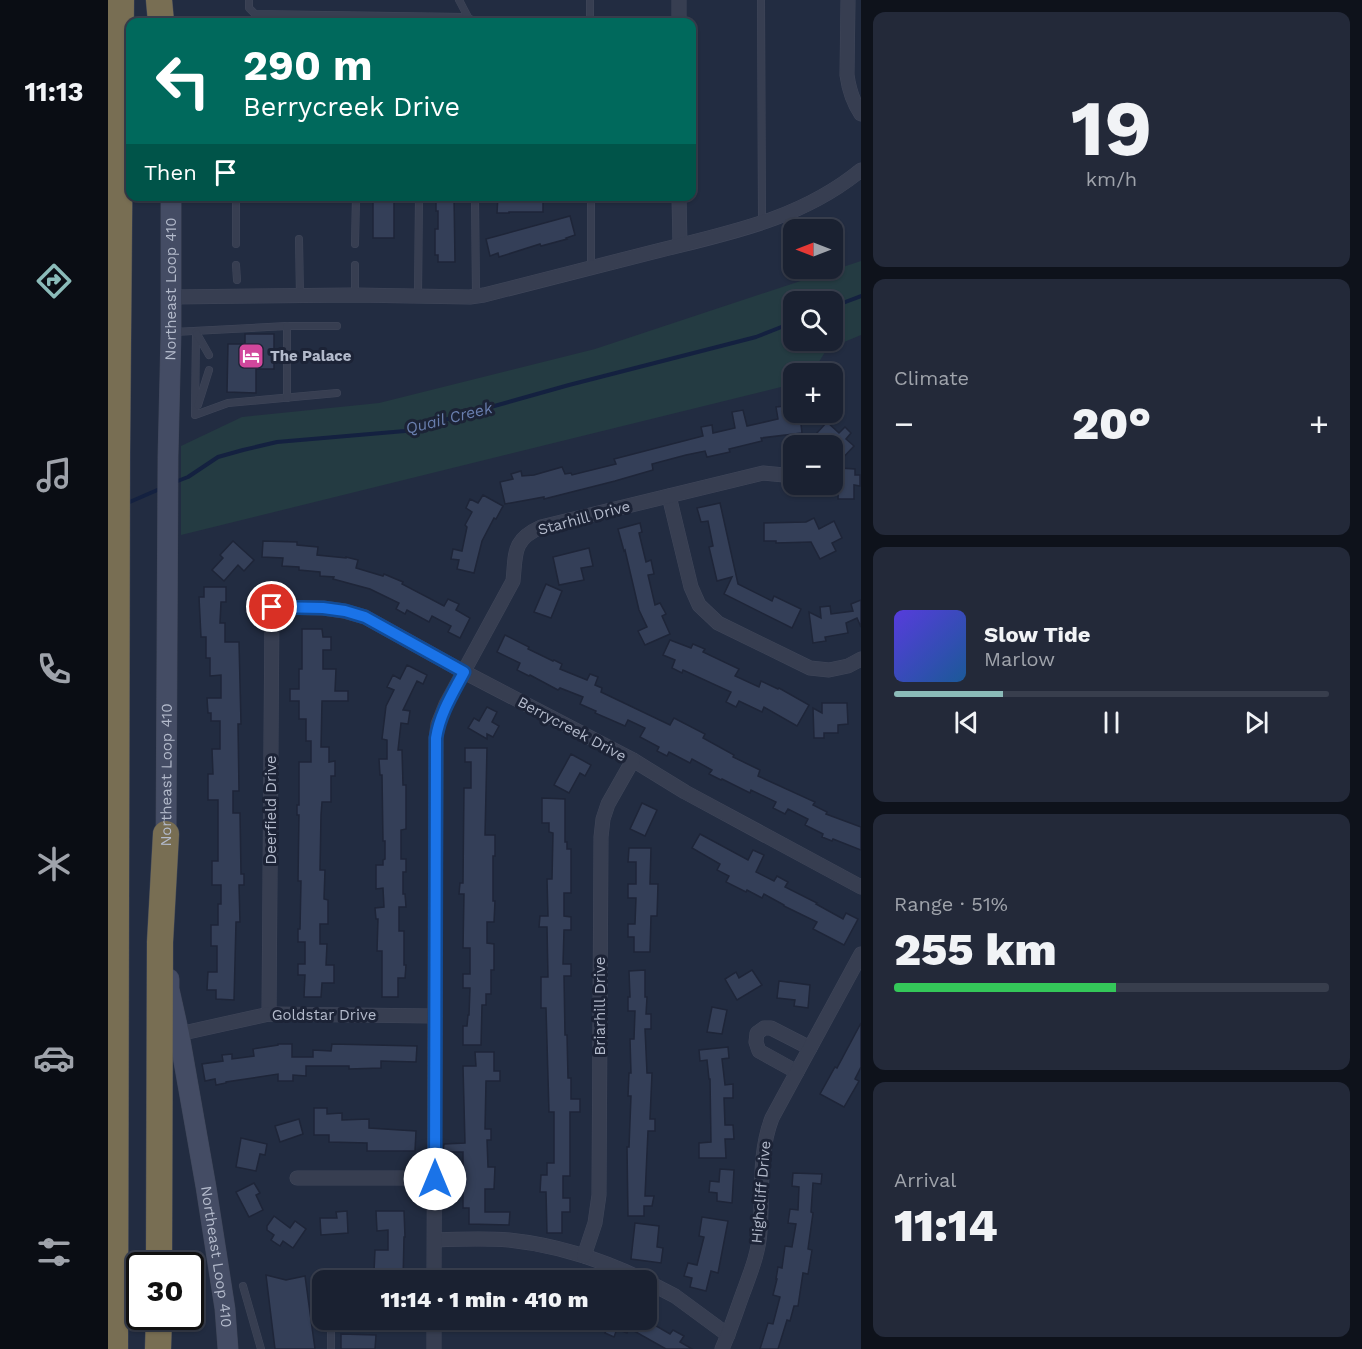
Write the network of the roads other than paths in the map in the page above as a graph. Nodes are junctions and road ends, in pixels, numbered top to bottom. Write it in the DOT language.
graph roads {
  1 [pos="122,0"];
  2 [pos="159,0"];
  3 [pos="172,0"];
  4 [pos="249,0"];
  5 [pos="459,0"];
  6 [pos="590,0"];
  7 [pos="679,0"];
  8 [pos="761,0"];
  9 [pos="848,0"];
  10 [pos="161,18"];
  11 [pos="172,18"];
  12 [pos="467,18"];
  13 [pos="469,18"];
  14 [pos="590,18"];
  15 [pos="679,18"];
  16 [pos="861,114"];
  17 [pos="861,170"];
  18 [pos="171,201"];
  19 [pos="236,201"];
  20 [pos="356,201"];
  21 [pos="418,201"];
  22 [pos="475,201"];
  23 [pos="591,201"];
  24 [pos="679,201"];
  25 [pos="762,223"];
  26 [pos="299,239"];
  27 [pos="236,244"];
  28 [pos="355,244"];
  29 [pos="680,245"];
  30 [pos="236,265"];
  31 [pos="355,265"];
  32 [pos="591,268"];
  33 [pos="237,280"];
  34 [pos="355,295"];
  35 [pos="300,296"];
  36 [pos="418,296"];
  37 [pos="476,296"];
  38 [pos="171,297"];
  39 [pos="287,326"];
  40 [pos="337,326"];
  41 [pos="171,332"];
  42 [pos="196,332"];
  43 [pos="209,355"];
  44 [pos="209,370"];
  45 [pos="337,393"];
  46 [pos="287,398"];
  47 [pos="195,415"];
  48 [pos="783,475"];
  49 [pos="669,496"];
  50 [pos="272,607"];
  51 [pos="861,659"];
  52 [pos="464,672"];
  53 [pos="633,760"];
  54 [pos="166,834"];
  55 [pos="861,887"];
  56 [pos="861,954"];
  57 [pos="269,1014"];
  58 [pos="435,1016"];
  59 [pos="179,1034"];
  60 [pos="810,1048"];
  61 [pos="797,1072"];
  62 [pos="297,1178"];
  63 [pos="435,1179"];
  64 [pos="435,1240"];
  65 [pos="159,1252"];
  66 [pos="584,1256"];
  67 [pos="434,1270"];
  68 [pos="623,1270"];
  69 [pos="243,1286"];
  70 [pos="657,1287"];
  71 [pos="225,1309"];
  72 [pos="159,1330"];
  73 [pos="331,1330"];
  74 [pos="434,1330"];
  75 [pos="728,1335"];
  76 [pos="115,1349"];
  77 [pos="158,1349"];
  78 [pos="214,1349"];
  79 [pos="228,1349"];
  80 [pos="261,1349"];
  81 [pos="331,1349"];
  82 [pos="434,1349"];
  83 [pos="722,1349"];
  1 -- 76 [label="highway"];
  2 -- 10 [label="highway"];
  3 -- 11 [label="main road"];
  4 -- 12 [label="lane"];
  5 -- 13 [label="lane"];
  6 -- 14 [label="lane"];
  7 -- 15 [label="street"];
  8 -- 25 [label="lane"];
  9 -- 16 [label="street"];
  17 -- 25 [label="street"];
  18 -- 38 [label="main road, Northeast Loop 410"];
  19 -- 27 [label="lane"];
  20 -- 28 [label="lane"];
  21 -- 36 [label="lane"];
  22 -- 37 [label="lane"];
  23 -- 32 [label="lane"];
  24 -- 29 [label="street"];
  25 -- 29 [label="street"];
  26 -- 35 [label="lane"];
  29 -- 32 [label="street"];
  30 -- 33 [label="lane"];
  31 -- 34 [label="lane"];
  32 -- 37 [label="street"];
  34 -- 35 [label="street"];
  34 -- 36 [label="street"];
  35 -- 38 [label="street"];
  36 -- 37 [label="street"];
  38 -- 41 [label="main road, Northeast Loop 410"];
  39 -- 40 [label="lane"];
  39 -- 42 [label="lane"];
  39 -- 46 [label="lane"];
  41 -- 42 [label="lane"];
  41 -- 54 [label="main road, Northeast Loop 410"];
  42 -- 43 [label="lane"];
  42 -- 47 [label="lane"];
  44 -- 47 [label="lane"];
  45 -- 46 [label="lane"];
  46 -- 47 [label="lane"];
  48 -- 49 [label="street, Starhill Drive"];
  49 -- 51 [label="street"];
  49 -- 52 [label="street, Starhill Drive"];
  50 -- 52 [label="street, Berrycreek Drive"];
  50 -- 57 [label="street, Deerfield Drive"];
  52 -- 53 [label="street, Berrycreek Drive"];
  52 -- 58 [label="street, Starhill Drive"];
  53 -- 55 [label="street, Berrycreek Drive"];
  53 -- 66 [label="street, Briarhill Drive"];
  54 -- 59 [label="main road, Northeast Loop 410"];
  54 -- 65 [label="highway"];
  56 -- 60 [label="street, Highcliff Drive"];
  57 -- 58 [label="street, Goldstar Drive"];
  57 -- 59 [label="street, Goldstar Drive"];
  58 -- 63 [label="street, Starhill Drive"];
  59 -- 71 [label="main road, Northeast Loop 410"];
  60 -- 61 [label="street, Highcliff Drive"];
  60 -- 61 [label="street"];
  61 -- 75 [label="street, Highcliff Drive"];
  62 -- 63 [label="street"];
  63 -- 64 [label="street, Starhill Drive"];
  64 -- 66 [label="street"];
  64 -- 67 [label="street, Starhill Drive"];
  66 -- 68 [label="street"];
  69 -- 80 [label="lane"];
  70 -- 75 [label="street"];
  71 -- 78 [label="main road"];
  71 -- 79 [label="main road, Northeast Loop 410"];
  72 -- 77 [label="highway"];
  73 -- 81 [label="lane"];
  74 -- 82 [label="street"];
  75 -- 83 [label="street, Highcliff Drive"];
}
